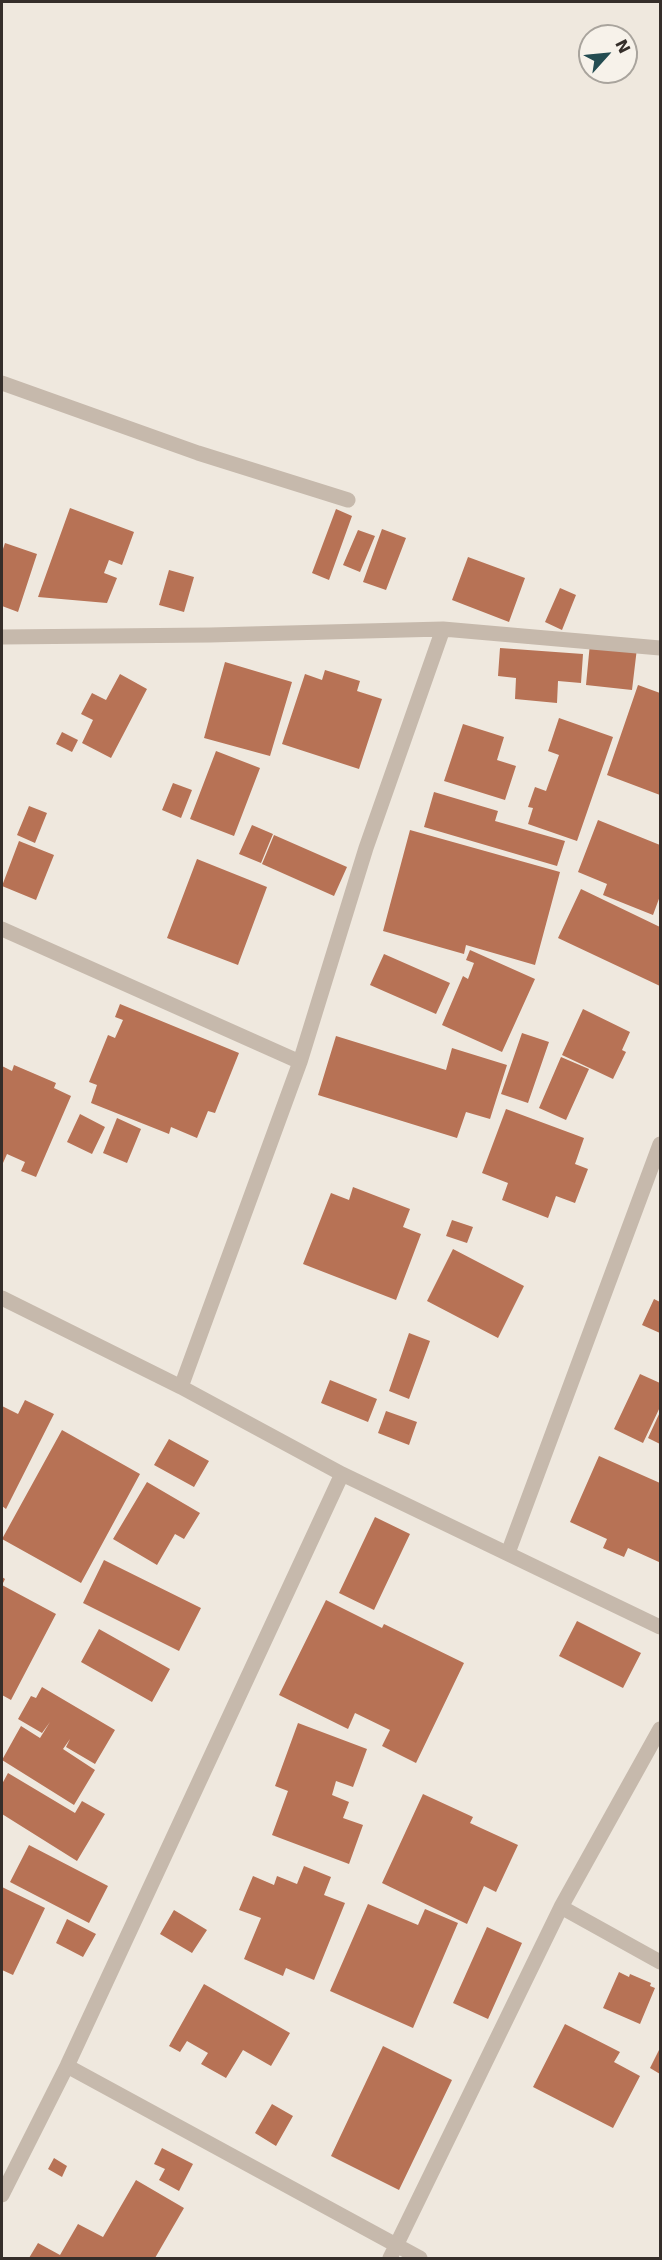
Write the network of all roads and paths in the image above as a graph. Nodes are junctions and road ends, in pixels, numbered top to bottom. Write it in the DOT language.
graph roads {
  1 [pos="2,382"];
  2 [pos="348,500"];
  3 [pos="443,628"];
  4 [pos="2,637"];
  5 [pos="660,648"];
  6 [pos="2,929"];
  7 [pos="300,1062"];
  8 [pos="660,1144"];
  9 [pos="2,1298"];
  10 [pos="181,1387"];
  11 [pos="342,1474"];
  12 [pos="508,1553"];
  13 [pos="660,1628"];
  14 [pos="660,1729"];
  15 [pos="561,1906"];
  16 [pos="660,1962"];
  17 [pos="67,2066"];
  18 [pos="2,2195"];
  19 [pos="393,2252"];
  20 [pos="420,2259"];
  1 -- 2 [label="street"];
  3 -- 4 [label="street"];
  3 -- 5 [label="street"];
  3 -- 7 [label="street"];
  6 -- 7 [label="street"];
  7 -- 10 [label="street"];
  8 -- 12 [label="street"];
  9 -- 10 [label="street"];
  10 -- 11 [label="street"];
  11 -- 12 [label="street"];
  11 -- 17 [label="street"];
  12 -- 13 [label="street"];
  14 -- 15 [label="street"];
  15 -- 16 [label="street"];
  15 -- 19 [label="street"];
  17 -- 18 [label="street"];
  17 -- 19 [label="street"];
  19 -- 20 [label="street"];
}
